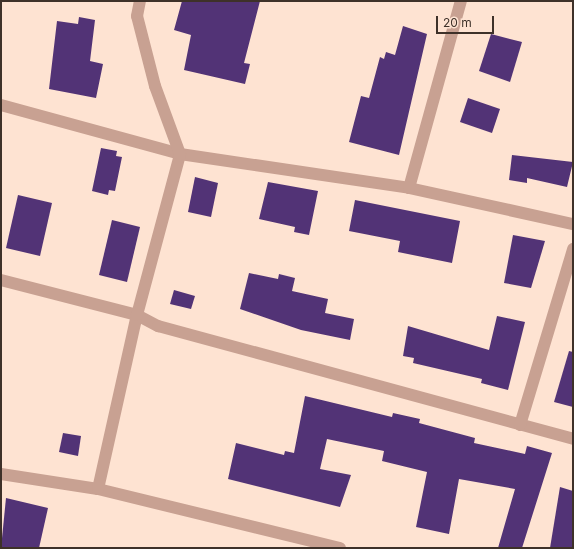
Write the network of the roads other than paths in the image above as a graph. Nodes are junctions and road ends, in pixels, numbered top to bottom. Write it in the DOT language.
graph roads {
  1 [pos="140,1"];
  2 [pos="460,1"];
  3 [pos="1,105"];
  4 [pos="180,154"];
  5 [pos="409,188"];
  6 [pos="573,224"];
  7 [pos="573,250"];
  8 [pos="1,280"];
  9 [pos="138,315"];
  10 [pos="520,425"];
  11 [pos="573,439"];
  12 [pos="1,474"];
  13 [pos="98,489"];
  14 [pos="340,548"];
  1 -- 4 [label="street"];
  2 -- 5 [label="street"];
  3 -- 4 [label="street"];
  4 -- 5 [label="street"];
  4 -- 9 [label="street"];
  5 -- 6 [label="street"];
  7 -- 10 [label="street"];
  8 -- 9 [label="street"];
  9 -- 10 [label="street"];
  9 -- 13 [label="street"];
  10 -- 11 [label="street"];
  12 -- 13 [label="street"];
  13 -- 14 [label="street"];
}
